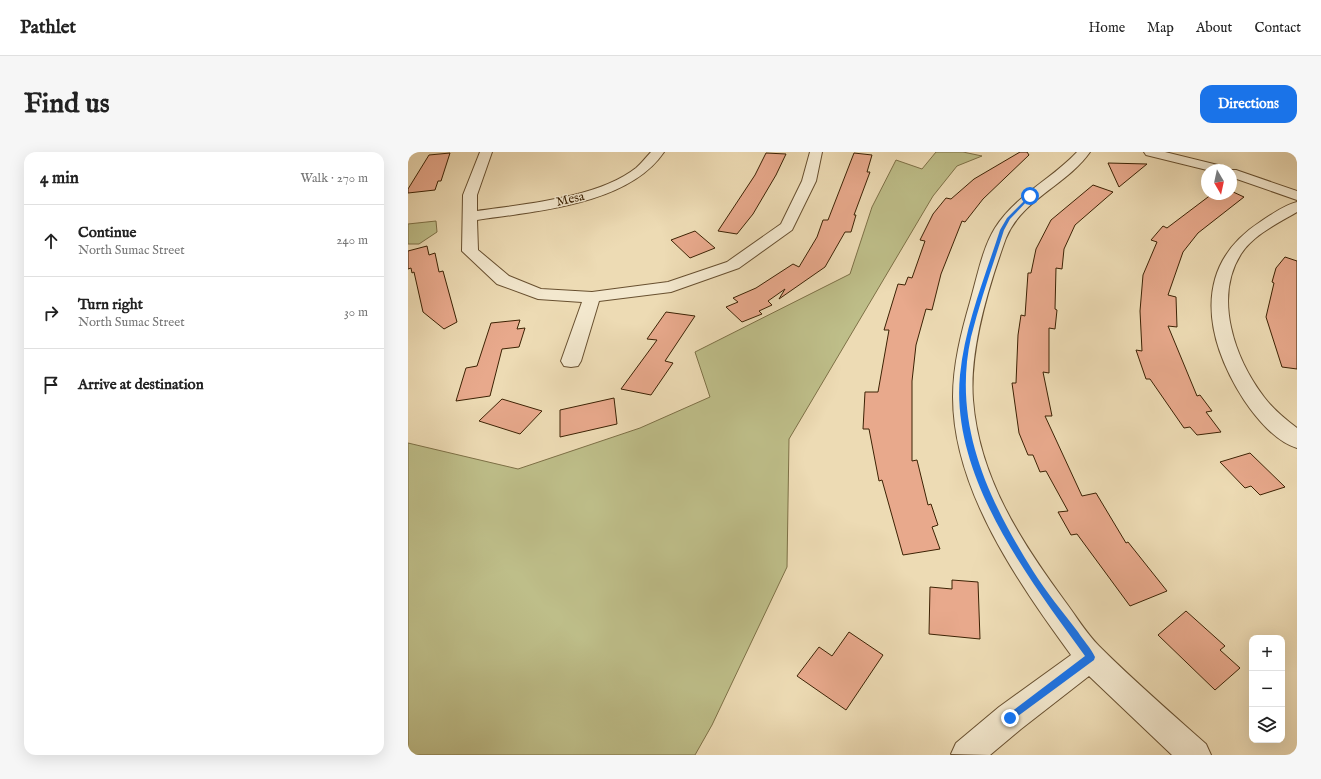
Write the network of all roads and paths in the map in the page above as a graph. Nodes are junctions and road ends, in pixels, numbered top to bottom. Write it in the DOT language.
graph roads {
  1 [pos="486,152"];
  2 [pos="658,152"];
  3 [pos="816,152"];
  4 [pos="1084,152"];
  5 [pos="1150,152"];
  6 [pos="1201,165"];
  7 [pos="1237,175"];
  8 [pos="1297,196"];
  9 [pos="1297,206"];
  10 [pos="470,217"];
  11 [pos="592,297"];
  12 [pos="571,361"];
  13 [pos="1297,440"];
  14 [pos="1091,657"];
  15 [pos="967,754"];
  16 [pos="1195,755"];
  1 -- 10 [label="street"];
  2 -- 10 [label="street, Mesa"];
  3 -- 11 [label="street"];
  4 -- 14 [label="street"];
  5 -- 6 [label="street"];
  7 -- 8 [label="street"];
  9 -- 13 [label="street"];
  10 -- 11 [label="street"];
  11 -- 12 [label="street"];
  14 -- 15 [label="street"];
  14 -- 16 [label="street"];
}
